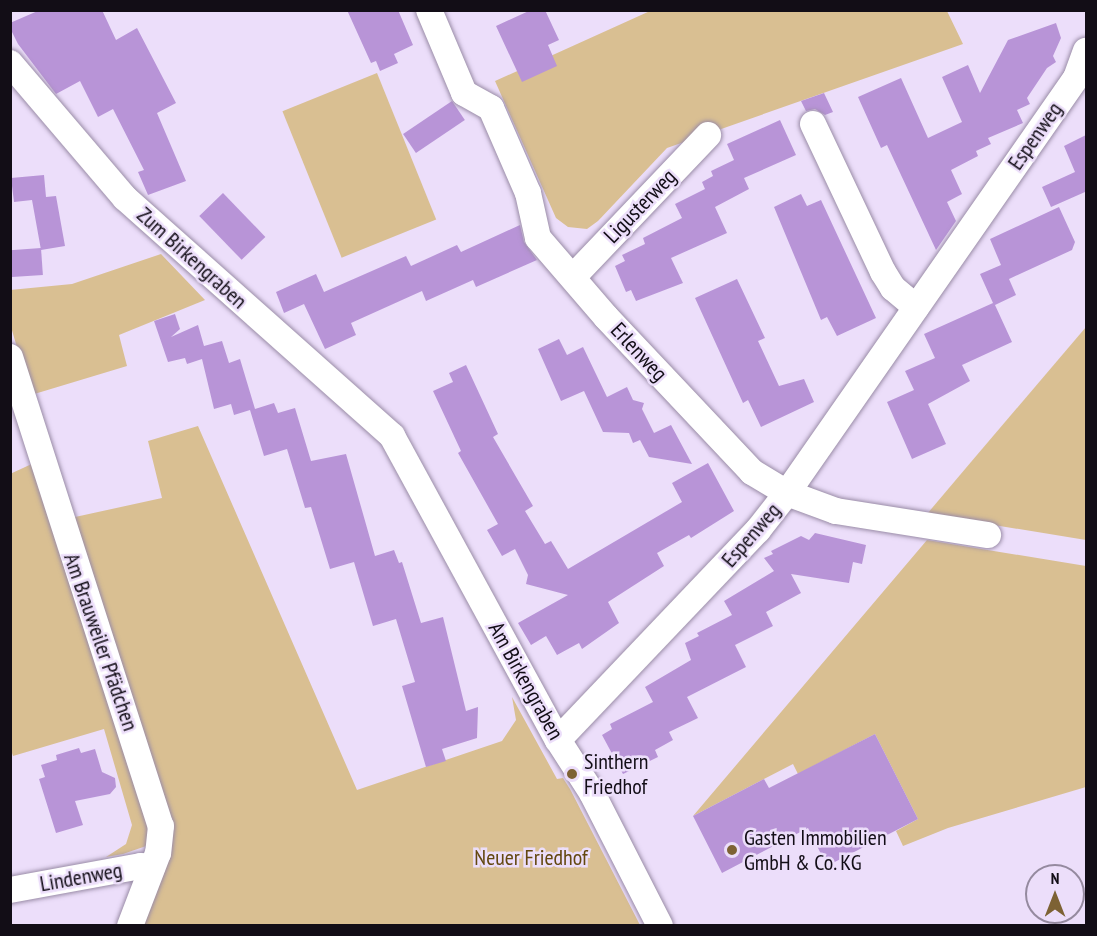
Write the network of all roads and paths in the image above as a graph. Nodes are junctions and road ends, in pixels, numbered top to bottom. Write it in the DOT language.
graph roads {
  1 [pos="429,10"];
  2 [pos="1086,51"];
  3 [pos="10,63"];
  4 [pos="813,124"];
  5 [pos="708,135"];
  6 [pos="573,277"];
  7 [pos="916,307"];
  8 [pos="10,357"];
  9 [pos="392,436"];
  10 [pos="787,493"];
  11 [pos="988,535"];
  12 [pos="558,740"];
  13 [pos="152,868"];
  14 [pos="10,890"];
  15 [pos="130,926"];
  16 [pos="660,926"];
  1 -- 6 [label="street, Erlenweg"];
  2 -- 7 [label="street, Espenweg"];
  3 -- 9 [label="street, Zum Birkengraben"];
  4 -- 7 [label="street"];
  5 -- 6 [label="street, Ligusterweg"];
  6 -- 10 [label="street, Erlenweg"];
  7 -- 10 [label="street, Espenweg"];
  8 -- 13 [label="street, Am Brauweiler Pfädchen"];
  9 -- 12 [label="street, Am Birkengraben"];
  10 -- 11 [label="street, Erlenweg"];
  10 -- 12 [label="street, Espenweg"];
  12 -- 16 [label="street, Am Birkengraben"];
  13 -- 14 [label="street, Lindenweg"];
  13 -- 15 [label="street, Am Brauweiler Pfädchen"];
}
